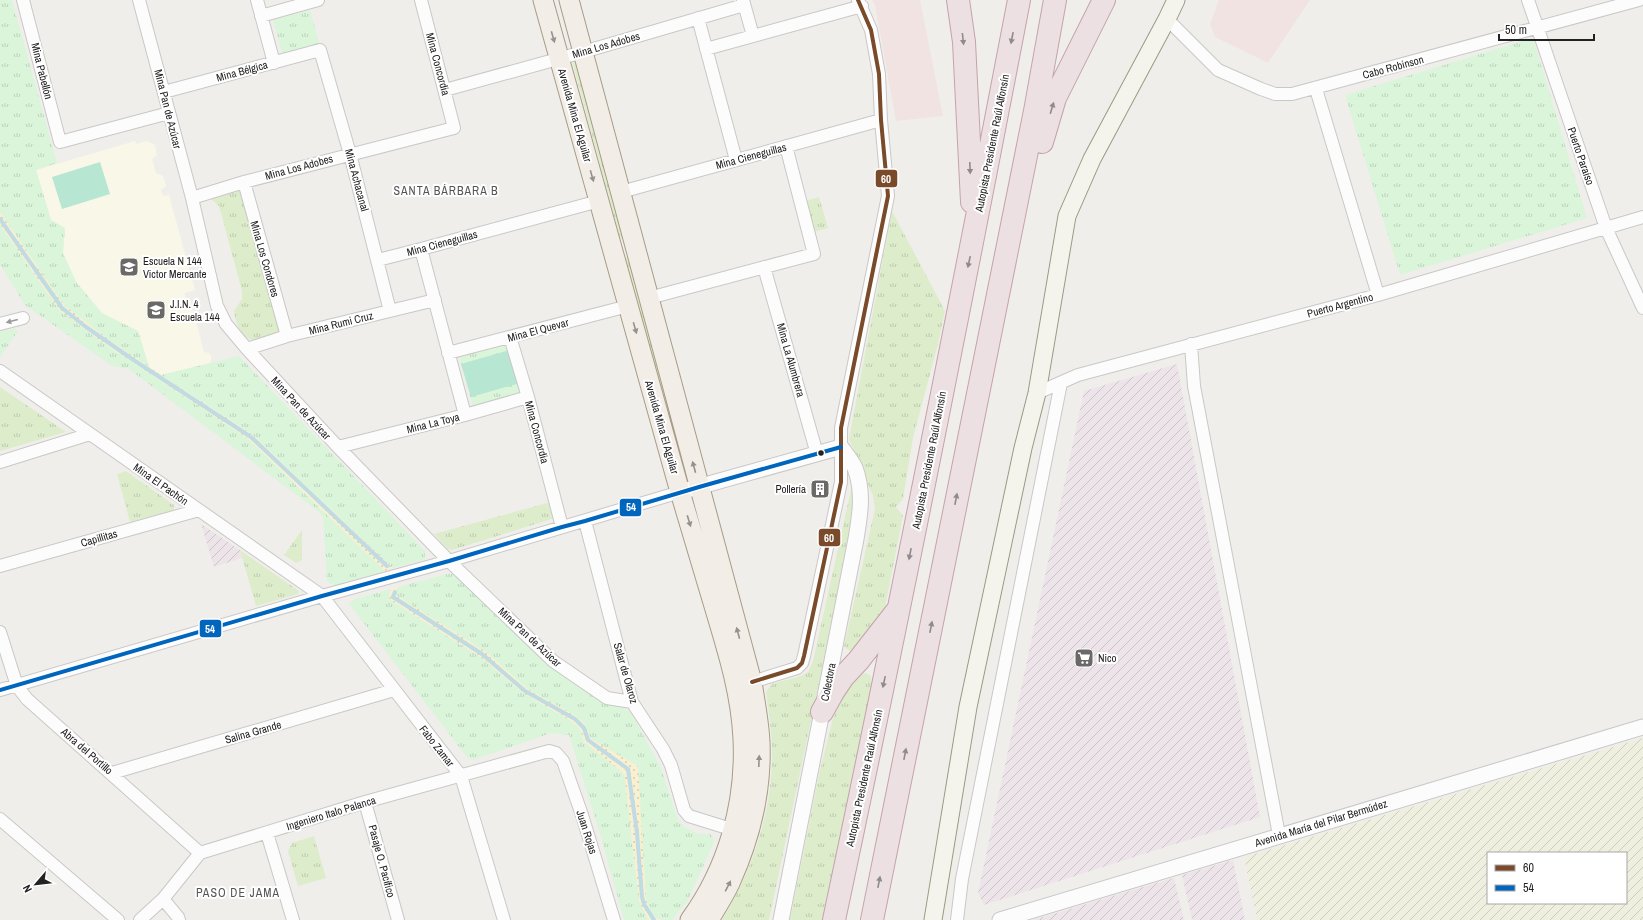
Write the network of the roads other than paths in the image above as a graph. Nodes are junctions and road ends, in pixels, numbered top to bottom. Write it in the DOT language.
graph roads {
  1 [pos="23,0"];
  2 [pos="139,0"];
  3 [pos="257,0"];
  4 [pos="318,0"];
  5 [pos="421,0"];
  6 [pos="543,0"];
  7 [pos="569,0"];
  8 [pos="958,0"];
  9 [pos="1019,0"];
  10 [pos="1055,0"];
  11 [pos="1104,0"];
  12 [pos="1176,0"];
  13 [pos="1528,0"];
  14 [pos="1639,0"];
  15 [pos="744,2"];
  16 [pos="860,3"];
  17 [pos="261,16"];
  18 [pos="698,18"];
  19 [pos="1167,20"];
  20 [pos="1537,28"];
  21 [pos="753,36"];
  22 [pos="706,49"];
  23 [pos="320,50"];
  24 [pos="583,52"];
  25 [pos="560,59"];
  26 [pos="274,63"];
  27 [pos="1316,89"];
  28 [pos="445,90"];
  29 [pos="164,92"];
  30 [pos="169,113"];
  31 [pos="881,120"];
  32 [pos="454,128"];
  33 [pos="786,146"];
  34 [pos="350,154"];
  35 [pos="736,160"];
  36 [pos="244,182"];
  37 [pos="621,192"];
  38 [pos="192,198"];
  39 [pos="599,201"];
  40 [pos="1643,217"];
  41 [pos="1606,228"];
  42 [pos="973,240"];
  43 [pos="635,246"];
  44 [pos="421,249"];
  45 [pos="613,251"];
  46 [pos="378,260"];
  47 [pos="764,267"];
  48 [pos="1378,295"];
  49 [pos="649,298"];
  50 [pos="435,300"];
  51 [pos="628,306"];
  52 [pos="1643,308"];
  53 [pos="390,311"];
  54 [pos="23,318"];
  55 [pos="0,324"];
  56 [pos="287,336"];
  57 [pos="510,337"];
  58 [pos="1191,344"];
  59 [pos="247,349"];
  60 [pos="448,353"];
  61 [pos="0,371"];
  62 [pos="1061,383"];
  63 [pos="1037,393"];
  64 [pos="528,397"];
  65 [pos="976,402"];
  66 [pos="465,415"];
  67 [pos="90,434"];
  68 [pos="338,447"];
  69 [pos="842,447"];
  70 [pos="817,454"];
  71 [pos="0,462"];
  72 [pos="699,487"];
  73 [pos="680,492"];
  74 [pos="199,510"];
  75 [pos="585,521"];
  76 [pos="562,526"];
  77 [pos="449,561"];
  78 [pos="0,566"];
  79 [pos="322,596"];
  80 [pos="900,607"];
  81 [pos="0,632"];
  82 [pos="752,682"];
  83 [pos="17,686"];
  84 [pos="0,690"];
  85 [pos="394,690"];
  86 [pos="632,702"];
  87 [pos="822,712"];
  88 [pos="1643,727"];
  89 [pos="549,751"];
  90 [pos="112,773"];
  91 [pos="461,776"];
  92 [pos="366,802"];
  93 [pos="0,819"];
  94 [pos="734,830"];
  95 [pos="267,833"];
  96 [pos="1279,835"];
  97 [pos="200,853"];
  98 [pos="163,898"];
  99 [pos="118,920"];
  100 [pos="140,920"];
  101 [pos="179,920"];
  102 [pos="293,920"];
  103 [pos="398,920"];
  104 [pos="504,920"];
  105 [pos="614,920"];
  106 [pos="690,920"];
  107 [pos="709,920"];
  108 [pos="781,920"];
  109 [pos="834,920"];
  110 [pos="872,920"];
  111 [pos="934,920"];
  112 [pos="957,920"];
  113 [pos="1000,920"];
  1 -- 30 [label="street, Mina Pabellón"];
  2 -- 29 [label="street, Mina Pan de Azúcar"];
  3 -- 17 [label="street"];
  4 -- 17 [label="street"];
  5 -- 28 [label="street, Mina Concordia"];
  6 -- 25 [label="main road, Avenida Mina El Aguilar, one-way"];
  7 -- 24 [label="main road, Avenida Mina El Aguilar"];
  8 -- 42 [label="highway, one-way"];
  9 -- 42 [label="highway, Autopista Presidente Raúl Alfonsín, one-way"];
  10 -- 65 [label="highway"];
  65 -- 11 [label="highway, one-way"];
  12 -- 19 [label="main road"];
  13 -- 20 [label="street, Puerto Paraíso"];
  14 -- 20 [label="street, Cabo Robinson"];
  15 -- 18 [label="street, Mina Los Adobes"];
  15 -- 21 [label="street"];
  16 -- 21 [label="street"];
  16 -- 31 [label="street"];
  17 -- 26 [label="street"];
  18 -- 22 [label="street"];
  18 -- 24 [label="street, Mina Los Adobes"];
  19 -- 27 [label="street, Cabo Robinson"];
  19 -- 63 [label="main road"];
  20 -- 27 [label="street, Cabo Robinson"];
  20 -- 41 [label="street, Puerto Paraíso"];
  21 -- 22 [label="street"];
  22 -- 35 [label="street"];
  23 -- 26 [label="street, Mina Bélgica"];
  23 -- 34 [label="street, Mina Achacanal"];
  24 -- 25 [label="street, Mina Los Adobes"];
  24 -- 37 [label="main road, Avenida Mina El Aguilar"];
  25 -- 28 [label="street, Mina Los Adobes"];
  25 -- 39 [label="main road, Avenida Mina El Aguilar, one-way"];
  26 -- 29 [label="street, Mina Bélgica"];
  27 -- 48 [label="street"];
  28 -- 32 [label="street, Mina Concordia"];
  29 -- 30 [label="street, Mina Pan de Azúcar"];
  30 -- 38 [label="street, Mina Pan de Azúcar"];
  31 -- 33 [label="street, Mina Cieneguillas"];
  31 -- 69 [label="street"];
  32 -- 34 [label="street, Mina Los Adobes"];
  33 -- 35 [label="street, Mina Cieneguillas"];
  33 -- 47 [label="street"];
  34 -- 36 [label="street, Mina Los Adobes"];
  34 -- 46 [label="street, Mina Achacanal"];
  35 -- 37 [label="street, Mina Cieneguillas"];
  36 -- 38 [label="street, Mina Los Adobes"];
  36 -- 56 [label="street, Mina Los Condores"];
  37 -- 43 [label="main road, Avenida Mina El Aguilar"];
  38 -- 59 [label="street, Mina Pan de Azúcar"];
  39 -- 44 [label="street, Mina Cieneguillas"];
  39 -- 45 [label="main road, Avenida Mina El Aguilar"];
  40 -- 41 [label="street, Puerto Argentino"];
  41 -- 48 [label="street, Puerto Argentino"];
  41 -- 52 [label="street, Puerto Paraíso"];
  42 -- 80 [label="highway, Autopista Presidente Raúl Alfonsín, one-way"];
  43 -- 45 [label="main road"];
  43 -- 49 [label="main road, Avenida Mina El Aguilar"];
  44 -- 46 [label="street, Mina Cieneguillas"];
  44 -- 50 [label="street"];
  45 -- 51 [label="main road, Avenida Mina El Aguilar"];
  46 -- 53 [label="street, Mina Achacanal"];
  47 -- 49 [label="street"];
  47 -- 70 [label="street, Mina La Alumbrera"];
  48 -- 58 [label="street, Puerto Argentino"];
  72 -- 49 [label="main road, Avenida Mina El Aguilar, one-way"];
  50 -- 53 [label="street, Mina Rumi Cruz"];
  50 -- 60 [label="street"];
  51 -- 57 [label="street, Mina El Quevar"];
  51 -- 73 [label="main road, Avenida Mina El Aguilar, one-way"];
  53 -- 56 [label="street, Mina Rumi Cruz"];
  54 -- 55 [label="street, one-way"];
  56 -- 59 [label="street, Mina Rumi Cruz"];
  57 -- 60 [label="street, Mina El Quevar"];
  57 -- 64 [label="street, Mina Concordia"];
  58 -- 62 [label="street, Puerto Argentino"];
  58 -- 96 [label="street"];
  59 -- 68 [label="street, Mina Pan de Azúcar"];
  60 -- 66 [label="street"];
  61 -- 67 [label="street, Mina El Pachón"];
  62 -- 63 [label="street, Puerto Argentino"];
  62 -- 112 [label="street"];
  63 -- 111 [label="main road"];
  64 -- 66 [label="street, Mina La Toya"];
  64 -- 76 [label="street, Mina Concordia"];
  110 -- 65 [label="highway, one-way"];
  66 -- 68 [label="street, Mina La Toya"];
  67 -- 71 [label="street"];
  67 -- 74 [label="street, Mina El Pachón"];
  68 -- 77 [label="street, Mina Pan de Azúcar"];
  69 -- 70 [label="street"];
  69 -- 82 [label="street"];
  69 -- 87 [label="street, Colectora"];
  70 -- 72 [label="street"];
  72 -- 73 [label="street"];
  82 -- 72 [label="main road, Avenida Mina El Aguilar, one-way"];
  73 -- 75 [label="street"];
  73 -- 94 [label="main road, Avenida Mina El Aguilar, one-way"];
  74 -- 78 [label="street, Capillitas"];
  74 -- 79 [label="street, Mina El Pachón"];
  75 -- 76 [label="street"];
  75 -- 86 [label="street, Salar de Olaroz"];
  76 -- 77 [label="street"];
  77 -- 79 [label="street"];
  77 -- 86 [label="street, Mina Pan de Azúcar"];
  79 -- 83 [label="street"];
  79 -- 85 [label="street, Fabo Zamar"];
  80 -- 87 [label="highway"];
  80 -- 109 [label="highway, Autopista Presidente Raúl Alfonsín, one-way"];
  81 -- 83 [label="street, Abra del Portillo"];
  107 -- 82 [label="main road, Avenida Mina El Aguilar, one-way"];
  83 -- 84 [label="street"];
  83 -- 90 [label="street, Abra del Portillo"];
  85 -- 90 [label="street, Salina Grande"];
  85 -- 91 [label="street, Fabo Zamar"];
  86 -- 94 [label="street, Salar de Olaroz"];
  87 -- 108 [label="street, Colectora"];
  88 -- 96 [label="street, Avenida María del Pilar Bermúdez"];
  89 -- 91 [label="street, Ingeniero Italo Palanca"];
  89 -- 105 [label="street, Juan Rojas"];
  90 -- 97 [label="street, Abra del Portillo"];
  91 -- 92 [label="street, Ingeniero Italo Palanca"];
  91 -- 104 [label="street, Fabo Zamar"];
  92 -- 95 [label="street, Ingeniero Italo Palanca"];
  92 -- 103 [label="street, Pasaje O. Pacífico"];
  93 -- 99 [label="street"];
  94 -- 106 [label="main road, Avenida Mina El Aguilar"];
  95 -- 97 [label="street, Ingeniero Italo Palanca"];
  95 -- 102 [label="street"];
  96 -- 113 [label="street, Avenida María del Pilar Bermúdez"];
  97 -- 98 [label="street"];
  98 -- 100 [label="street"];
  98 -- 101 [label="street"];
}
